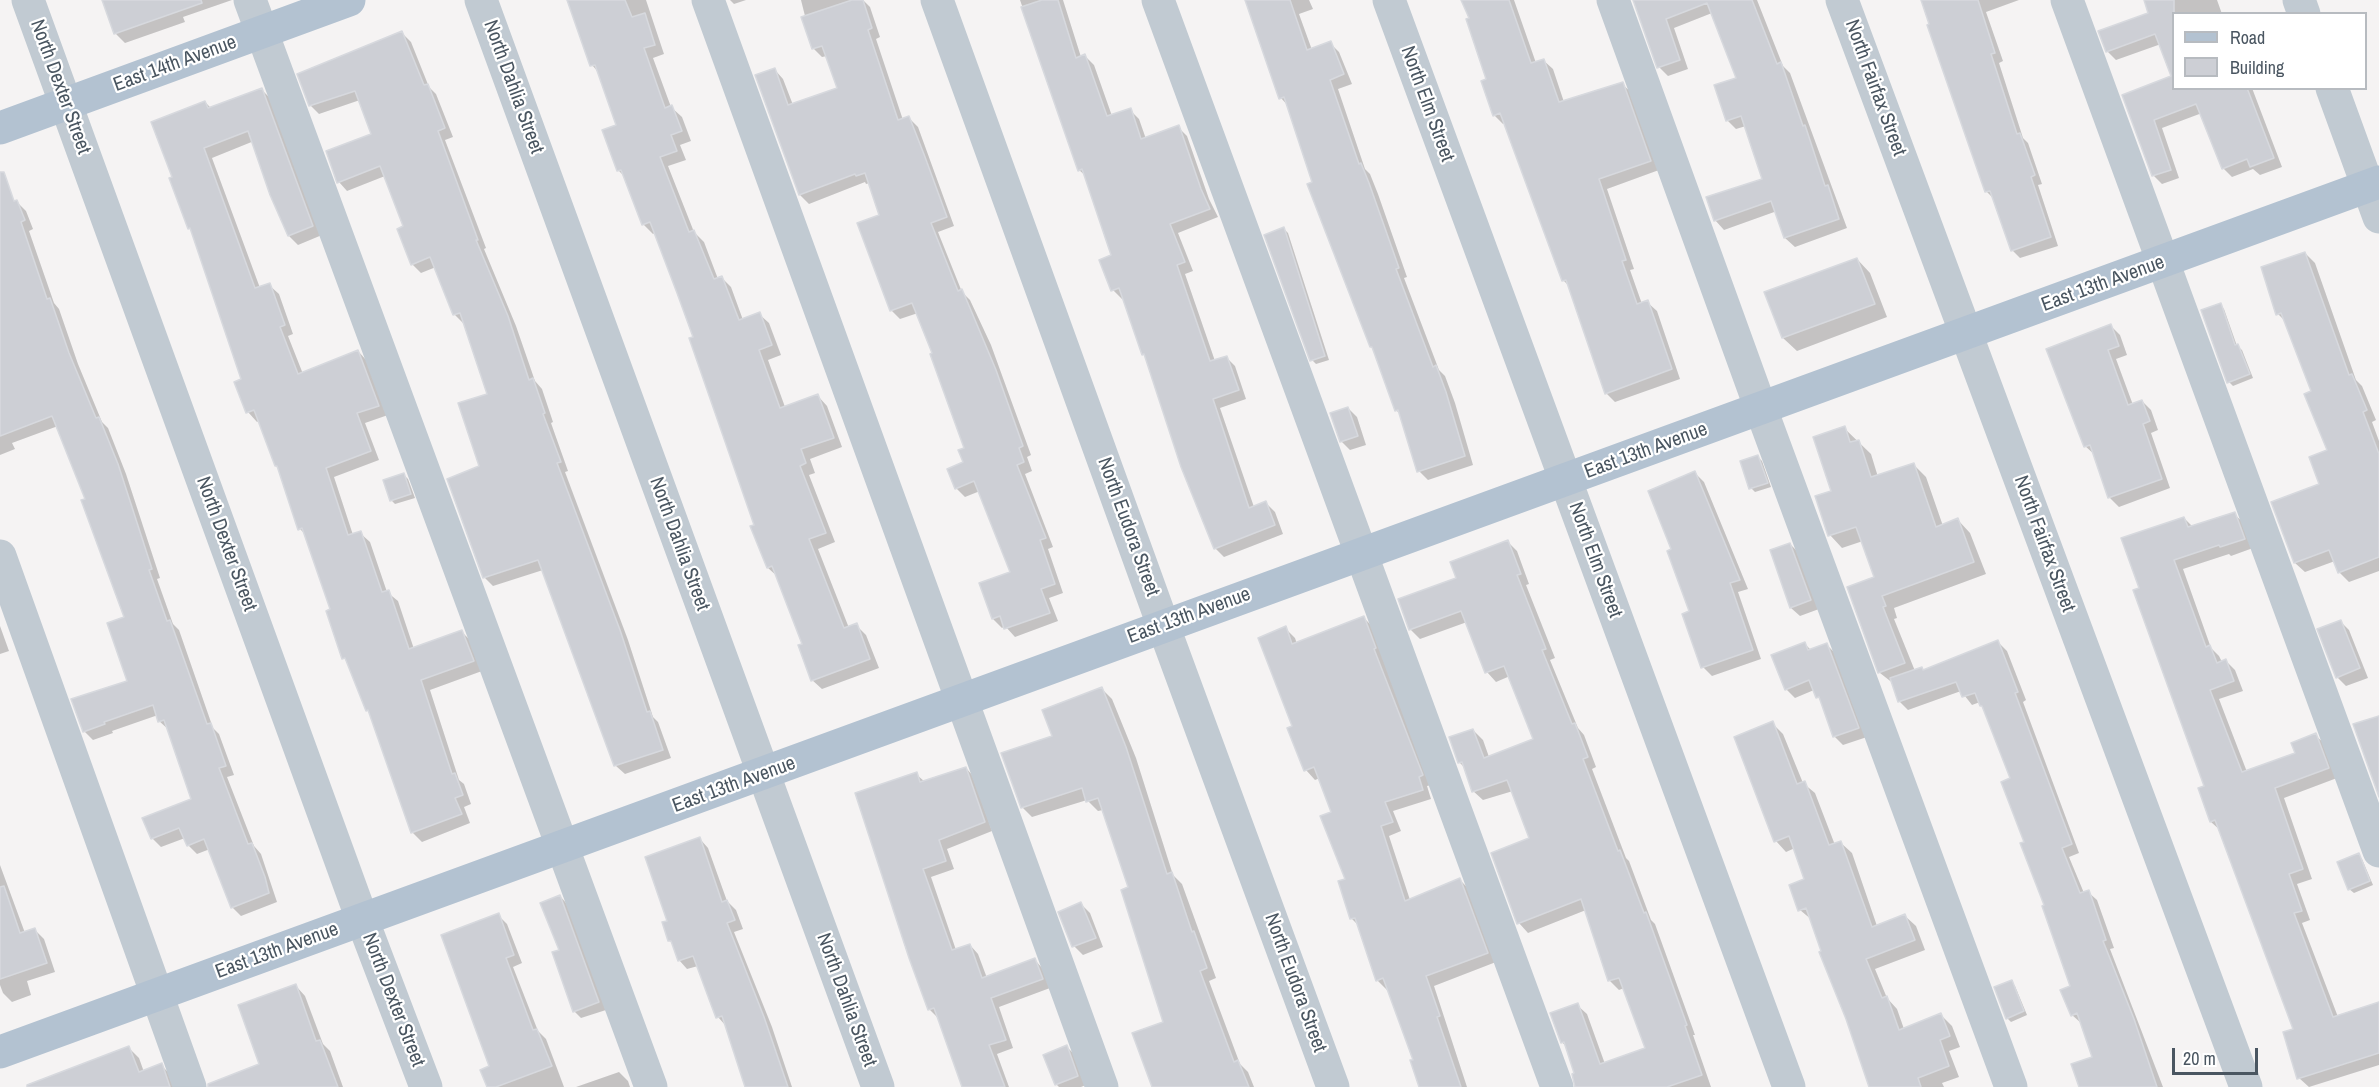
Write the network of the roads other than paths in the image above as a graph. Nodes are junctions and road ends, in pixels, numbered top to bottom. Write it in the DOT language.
graph roads {
  1 [pos="28,0"];
  2 [pos="249,0"];
  3 [pos="349,0"];
  4 [pos="481,0"];
  5 [pos="708,0"];
  6 [pos="937,0"];
  7 [pos="1158,0"];
  8 [pos="1389,0"];
  9 [pos="1613,0"];
  10 [pos="1842,0"];
  11 [pos="2067,0"];
  12 [pos="261,32"];
  13 [pos="2333,90"];
  14 [pos="66,104"];
  15 [pos="0,128"];
  16 [pos="2373,184"];
  17 [pos="2379,217"];
  18 [pos="2164,261"];
  19 [pos="1966,335"];
  20 [pos="1761,409"];
  21 [pos="1566,480"];
  22 [pos="1363,554"];
  23 [pos="0,556"];
  24 [pos="1163,625"];
  25 [pos="961,701"];
  26 [pos="764,775"];
  27 [pos="563,847"];
  28 [pos="2379,851"];
  29 [pos="362,919"];
  30 [pos="156,995"];
  31 [pos="0,1053"];
  32 [pos="190,1087"];
  33 [pos="426,1087"];
  34 [pos="651,1087"];
  35 [pos="878,1087"];
  36 [pos="1102,1087"];
  37 [pos="1333,1087"];
  38 [pos="1557,1087"];
  39 [pos="1789,1087"];
  40 [pos="2011,1087"];
  41 [pos="2246,1087"];
  1 -- 14 [label="street, North Dexter Street"];
  2 -- 12 [label="street"];
  3 -- 12 [label="main road, East 14th Avenue"];
  4 -- 26 [label="street, North Dahlia Street"];
  5 -- 25 [label="street"];
  6 -- 24 [label="street, North Eudora Street"];
  7 -- 22 [label="street"];
  8 -- 21 [label="street, North Elm Street"];
  9 -- 20 [label="street"];
  10 -- 19 [label="street, North Fairfax Street"];
  11 -- 18 [label="street"];
  12 -- 14 [label="main road, East 14th Avenue"];
  12 -- 27 [label="street"];
  13 -- 16 [label="street"];
  14 -- 15 [label="main road, East 14th Avenue"];
  14 -- 29 [label="street, North Dexter Street"];
  16 -- 17 [label="street"];
  16 -- 18 [label="main road, East 13th Avenue"];
  18 -- 19 [label="main road, East 13th Avenue"];
  18 -- 28 [label="street"];
  19 -- 20 [label="main road, East 13th Avenue"];
  19 -- 41 [label="street, North Fairfax Street"];
  20 -- 21 [label="main road, East 13th Avenue"];
  20 -- 40 [label="street"];
  21 -- 22 [label="main road, East 13th Avenue"];
  21 -- 39 [label="street, North Elm Street"];
  22 -- 24 [label="main road, East 13th Avenue"];
  22 -- 38 [label="street"];
  23 -- 30 [label="street"];
  24 -- 25 [label="main road, East 13th Avenue"];
  24 -- 37 [label="street, North Eudora Street"];
  25 -- 26 [label="main road, East 13th Avenue"];
  25 -- 36 [label="street"];
  26 -- 27 [label="main road, East 13th Avenue"];
  26 -- 35 [label="street, North Dahlia Street"];
  27 -- 29 [label="main road, East 13th Avenue"];
  27 -- 34 [label="street"];
  29 -- 30 [label="main road, East 13th Avenue"];
  29 -- 33 [label="street, North Dexter Street"];
  30 -- 31 [label="main road, East 13th Avenue"];
  30 -- 32 [label="street"];
}
